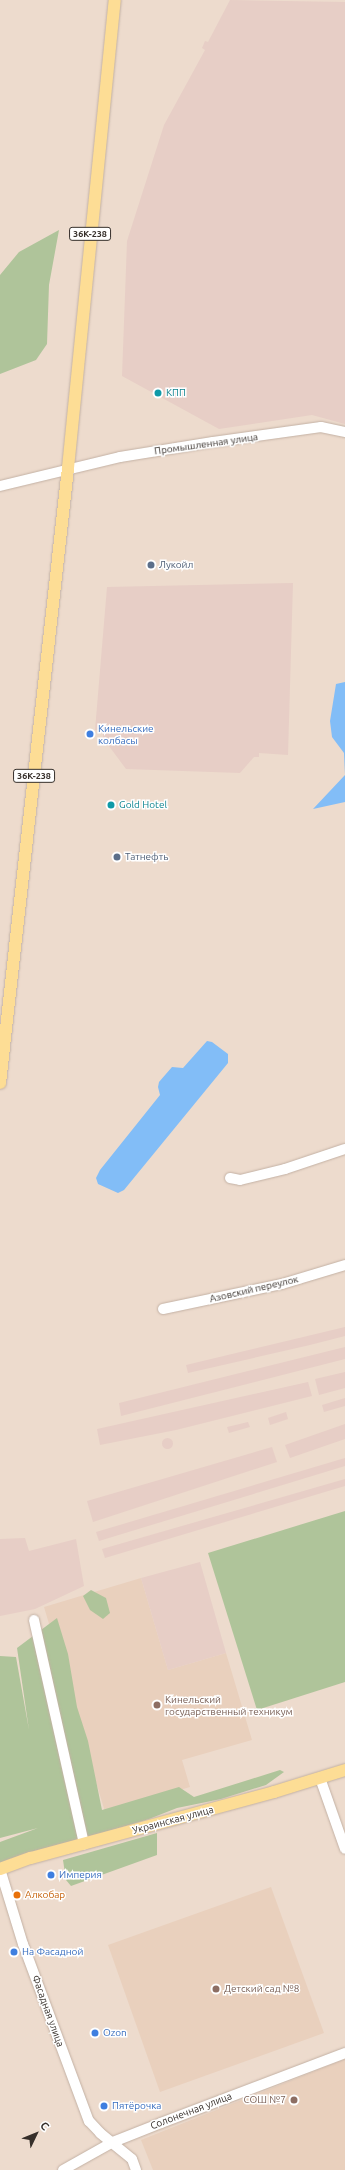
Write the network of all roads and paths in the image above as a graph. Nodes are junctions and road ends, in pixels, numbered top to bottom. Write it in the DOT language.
graph roads {
  1 [pos="115,0"];
  2 [pos="345,432"];
  3 [pos="68,468"];
  4 [pos="0,486"];
  5 [pos="0,1083"];
  6 [pos="345,1149"];
  7 [pos="230,1178"];
  8 [pos="345,1265"];
  9 [pos="163,1309"];
  10 [pos="34,1620"];
  11 [pos="345,1770"];
  12 [pos="320,1778"];
  13 [pos="84,1844"];
  14 [pos="345,1849"];
  15 [pos="0,1869"];
  16 [pos="345,2053"];
  17 [pos="113,2142"];
  18 [pos="63,2170"];
  19 [pos="136,2170"];
  1 -- 3 [label="main road, 36К-238"];
  2 -- 3 [label="street, Промышленная улица"];
  3 -- 4 [label="street, Промышленная улица"];
  3 -- 5 [label="main road, 36К-238"];
  6 -- 7 [label="street"];
  8 -- 9 [label="street, Азовский переулок"];
  10 -- 13 [label="street"];
  11 -- 12 [label="main road, Украинская улица"];
  12 -- 13 [label="main road, Украинская улица"];
  12 -- 14 [label="street"];
  13 -- 15 [label="main road, Украинская улица"];
  15 -- 17 [label="street, Фасадная улица"];
  16 -- 17 [label="street, Солонечная улица"];
  17 -- 18 [label="street, Солонечная улица"];
  17 -- 19 [label="street, Фасадная улица"];
}
